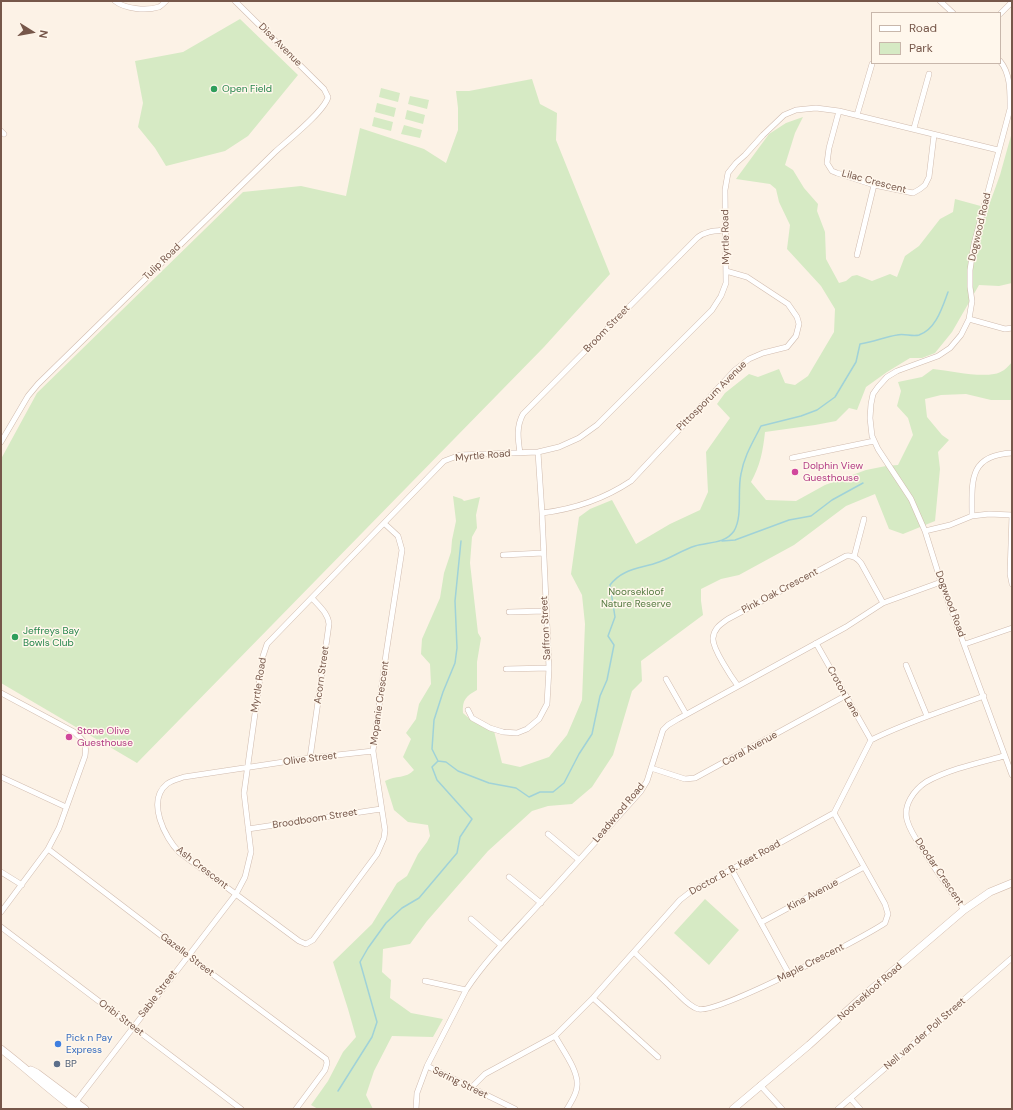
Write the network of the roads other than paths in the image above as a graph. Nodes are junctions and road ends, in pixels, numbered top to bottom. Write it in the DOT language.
graph roads {
  1 [pos="115,1"];
  2 [pos="166,1"];
  3 [pos="235,1"];
  4 [pos="940,1"];
  5 [pos="1012,2"];
  6 [pos="952,12"];
  7 [pos="1001,13"];
  8 [pos="1001,63"];
  9 [pos="872,64"];
  10 [pos="929,74"];
  11 [pos="324,89"];
  12 [pos="839,111"];
  13 [pos="857,115"];
  14 [pos="914,128"];
  15 [pos="934,134"];
  16 [pos="998,150"];
  17 [pos="874,185"];
  18 [pos="726,230"];
  19 [pos="857,255"];
  20 [pos="726,271"];
  21 [pos="969,319"];
  22 [pos="1012,328"];
  23 [pos="874,441"];
  24 [pos="1,442"];
  25 [pos="538,452"];
  26 [pos="520,453"];
  27 [pos="1012,453"];
  28 [pos="792,458"];
  29 [pos="542,513"];
  30 [pos="1012,515"];
  31 [pos="972,516"];
  32 [pos="864,519"];
  33 [pos="385,524"];
  34 [pos="925,531"];
  35 [pos="543,553"];
  36 [pos="503,555"];
  37 [pos="854,557"];
  38 [pos="1011,574"];
  39 [pos="941,582"];
  40 [pos="1012,584"];
  41 [pos="312,598"];
  42 [pos="883,604"];
  43 [pos="546,611"];
  44 [pos="509,612"];
  45 [pos="1012,628"];
  46 [pos="816,643"];
  47 [pos="965,644"];
  48 [pos="906,665"];
  49 [pos="549,668"];
  50 [pos="506,669"];
  51 [pos="666,679"];
  52 [pos="738,686"];
  53 [pos="1,693"];
  54 [pos="845,696"];
  55 [pos="984,696"];
  56 [pos="468,710"];
  57 [pos="686,714"];
  58 [pos="927,716"];
  59 [pos="871,740"];
  60 [pos="373,752"];
  61 [pos="1004,756"];
  62 [pos="310,758"];
  63 [pos="247,768"];
  64 [pos="651,768"];
  65 [pos="1012,775"];
  66 [pos="1,776"];
  67 [pos="66,807"];
  68 [pos="381,808"];
  69 [pos="834,813"];
  70 [pos="248,829"];
  71 [pos="548,834"];
  72 [pos="48,848"];
  73 [pos="579,860"];
  74 [pos="864,867"];
  75 [pos="732,870"];
  76 [pos="1,872"];
  77 [pos="510,877"];
  78 [pos="1012,883"];
  79 [pos="22,885"];
  80 [pos="236,894"];
  81 [pos="541,903"];
  82 [pos="964,910"];
  83 [pos="1,912"];
  84 [pos="471,919"];
  85 [pos="762,922"];
  86 [pos="1,927"];
  87 [pos="502,945"];
  88 [pos="634,952"];
  89 [pos="188,956"];
  90 [pos="1012,958"];
  91 [pos="790,974"];
  92 [pos="425,981"];
  93 [pos="466,990"];
  94 [pos="593,998"];
  95 [pos="134,1027"];
  96 [pos="555,1036"];
  97 [pos="1,1049"];
  98 [pos="658,1057"];
  99 [pos="427,1066"];
  100 [pos="760,1085"];
  101 [pos="471,1088"];
  102 [pos="851,1099"];
  103 [pos="73,1107"];
  104 [pos="85,1109"];
  105 [pos="241,1109"];
  106 [pos="296,1109"];
  107 [pos="416,1109"];
  108 [pos="515,1109"];
  109 [pos="567,1109"];
  110 [pos="733,1109"];
  111 [pos="782,1109"];
  112 [pos="838,1109"];
  113 [pos="860,1109"];
  1 -- 2 [label="street"];
  3 -- 11 [label="street, Disa Avenue"];
  4 -- 6 [label="street"];
  5 -- 7 [label="street"];
  8 -- 16 [label="street, Dogwood Road"];
  9 -- 13 [label="street"];
  10 -- 14 [label="street"];
  11 -- 24 [label="street, Tulip Road"];
  12 -- 13 [label="street, Myrtle Road"];
  12 -- 17 [label="street, Lilac Crescent"];
  12 -- 18 [label="street, Myrtle Road"];
  13 -- 14 [label="street, Myrtle Road"];
  14 -- 15 [label="street, Myrtle Road"];
  15 -- 16 [label="street, Myrtle Road"];
  15 -- 17 [label="street, Lilac Crescent"];
  16 -- 21 [label="street, Dogwood Road"];
  17 -- 19 [label="street"];
  18 -- 20 [label="street, Myrtle Road"];
  18 -- 26 [label="street, Broom Street"];
  20 -- 25 [label="street, Myrtle Road"];
  20 -- 29 [label="street, Pittosporum Avenue"];
  21 -- 22 [label="street"];
  21 -- 23 [label="street, Dogwood Road"];
  23 -- 28 [label="street"];
  23 -- 34 [label="street, Dogwood Road"];
  25 -- 26 [label="street, Myrtle Road"];
  25 -- 29 [label="street, Saffron Street"];
  26 -- 33 [label="street, Myrtle Road"];
  27 -- 31 [label="street"];
  29 -- 35 [label="street, Saffron Street"];
  30 -- 31 [label="street"];
  30 -- 38 [label="street"];
  31 -- 34 [label="street"];
  32 -- 37 [label="street"];
  33 -- 41 [label="street, Myrtle Road"];
  33 -- 60 [label="street, Mopanie Crescent"];
  34 -- 39 [label="street, Dogwood Road"];
  35 -- 36 [label="street"];
  35 -- 43 [label="street, Saffron Street"];
  37 -- 42 [label="street"];
  37 -- 52 [label="street, Pink Oak Crescent"];
  38 -- 40 [label="street"];
  39 -- 42 [label="street, Leadwood Road"];
  39 -- 47 [label="street, Dogwood Road"];
  41 -- 62 [label="street, Acorn Street"];
  41 -- 63 [label="street, Myrtle Road"];
  42 -- 46 [label="street, Leadwood Road"];
  43 -- 44 [label="street"];
  43 -- 49 [label="street, Saffron Street"];
  45 -- 47 [label="street"];
  46 -- 52 [label="street, Leadwood Road"];
  46 -- 54 [label="street, Croton Lane"];
  47 -- 55 [label="street, Dogwood Road"];
  48 -- 58 [label="street"];
  49 -- 50 [label="street"];
  49 -- 56 [label="street, Saffron Street"];
  51 -- 57 [label="street"];
  52 -- 57 [label="street, Leadwood Road"];
  53 -- 67 [label="street"];
  54 -- 59 [label="street, Croton Lane"];
  54 -- 64 [label="street, Coral Avenue"];
  55 -- 58 [label="street"];
  55 -- 61 [label="street, Dogwood Road"];
  57 -- 64 [label="street, Leadwood Road"];
  58 -- 59 [label="street"];
  59 -- 69 [label="street"];
  60 -- 62 [label="street, Olive Street"];
  60 -- 68 [label="street, Mopanie Crescent"];
  61 -- 65 [label="street, Dogwood Road"];
  61 -- 82 [label="street, Deodar Crescent"];
  62 -- 63 [label="street, Olive Street"];
  63 -- 70 [label="street, Myrtle Road"];
  63 -- 80 [label="street, Ash Crescent"];
  64 -- 73 [label="street, Leadwood Road"];
  66 -- 67 [label="street"];
  67 -- 72 [label="street"];
  68 -- 70 [label="street, Broodboom Street"];
  68 -- 80 [label="street, Mopanie Crescent"];
  69 -- 74 [label="street, Maple Crescent"];
  69 -- 75 [label="street, Doctor B. B. Keet Road"];
  70 -- 80 [label="street, Myrtle Road"];
  71 -- 73 [label="street"];
  72 -- 79 [label="street"];
  72 -- 89 [label="street, Gazelle Street"];
  73 -- 81 [label="street, Leadwood Road"];
  74 -- 85 [label="street, Kina Avenue"];
  74 -- 91 [label="street, Maple Crescent"];
  75 -- 85 [label="street"];
  75 -- 88 [label="street, Doctor B. B. Keet Road"];
  76 -- 79 [label="street"];
  77 -- 81 [label="street"];
  78 -- 82 [label="street, Noorsekloof Road"];
  79 -- 83 [label="street"];
  80 -- 89 [label="street, Myrtle Road"];
  81 -- 87 [label="street, Leadwood Road"];
  82 -- 100 [label="street, Noorsekloof Road"];
  84 -- 87 [label="street"];
  85 -- 91 [label="street"];
  86 -- 95 [label="street, Oribi Street"];
  87 -- 93 [label="street, Leadwood Road"];
  88 -- 91 [label="street, Maple Crescent"];
  88 -- 94 [label="street, Doctor B. B. Keet Road"];
  89 -- 95 [label="street, Sable Street"];
  89 -- 106 [label="street, Gazelle Street"];
  90 -- 102 [label="street, Nell van der Poll Street"];
  92 -- 93 [label="street"];
  93 -- 99 [label="street, Leadwood Road"];
  94 -- 96 [label="street, Doctor B. B. Keet Road"];
  94 -- 98 [label="street"];
  95 -- 103 [label="street, Sable Street"];
  95 -- 105 [label="street, Oribi Street"];
  96 -- 101 [label="street, Doctor B. B. Keet Road"];
  96 -- 109 [label="street"];
  97 -- 103 [label="street"];
  99 -- 101 [label="street, Sering Street"];
  99 -- 107 [label="street, Leadwood Road"];
  100 -- 110 [label="street, Noorsekloof Road"];
  100 -- 111 [label="street"];
  101 -- 108 [label="street, Sering Street"];
  102 -- 112 [label="street, Nell van der Poll Street"];
  102 -- 113 [label="street"];
  103 -- 104 [label="street"];
}
